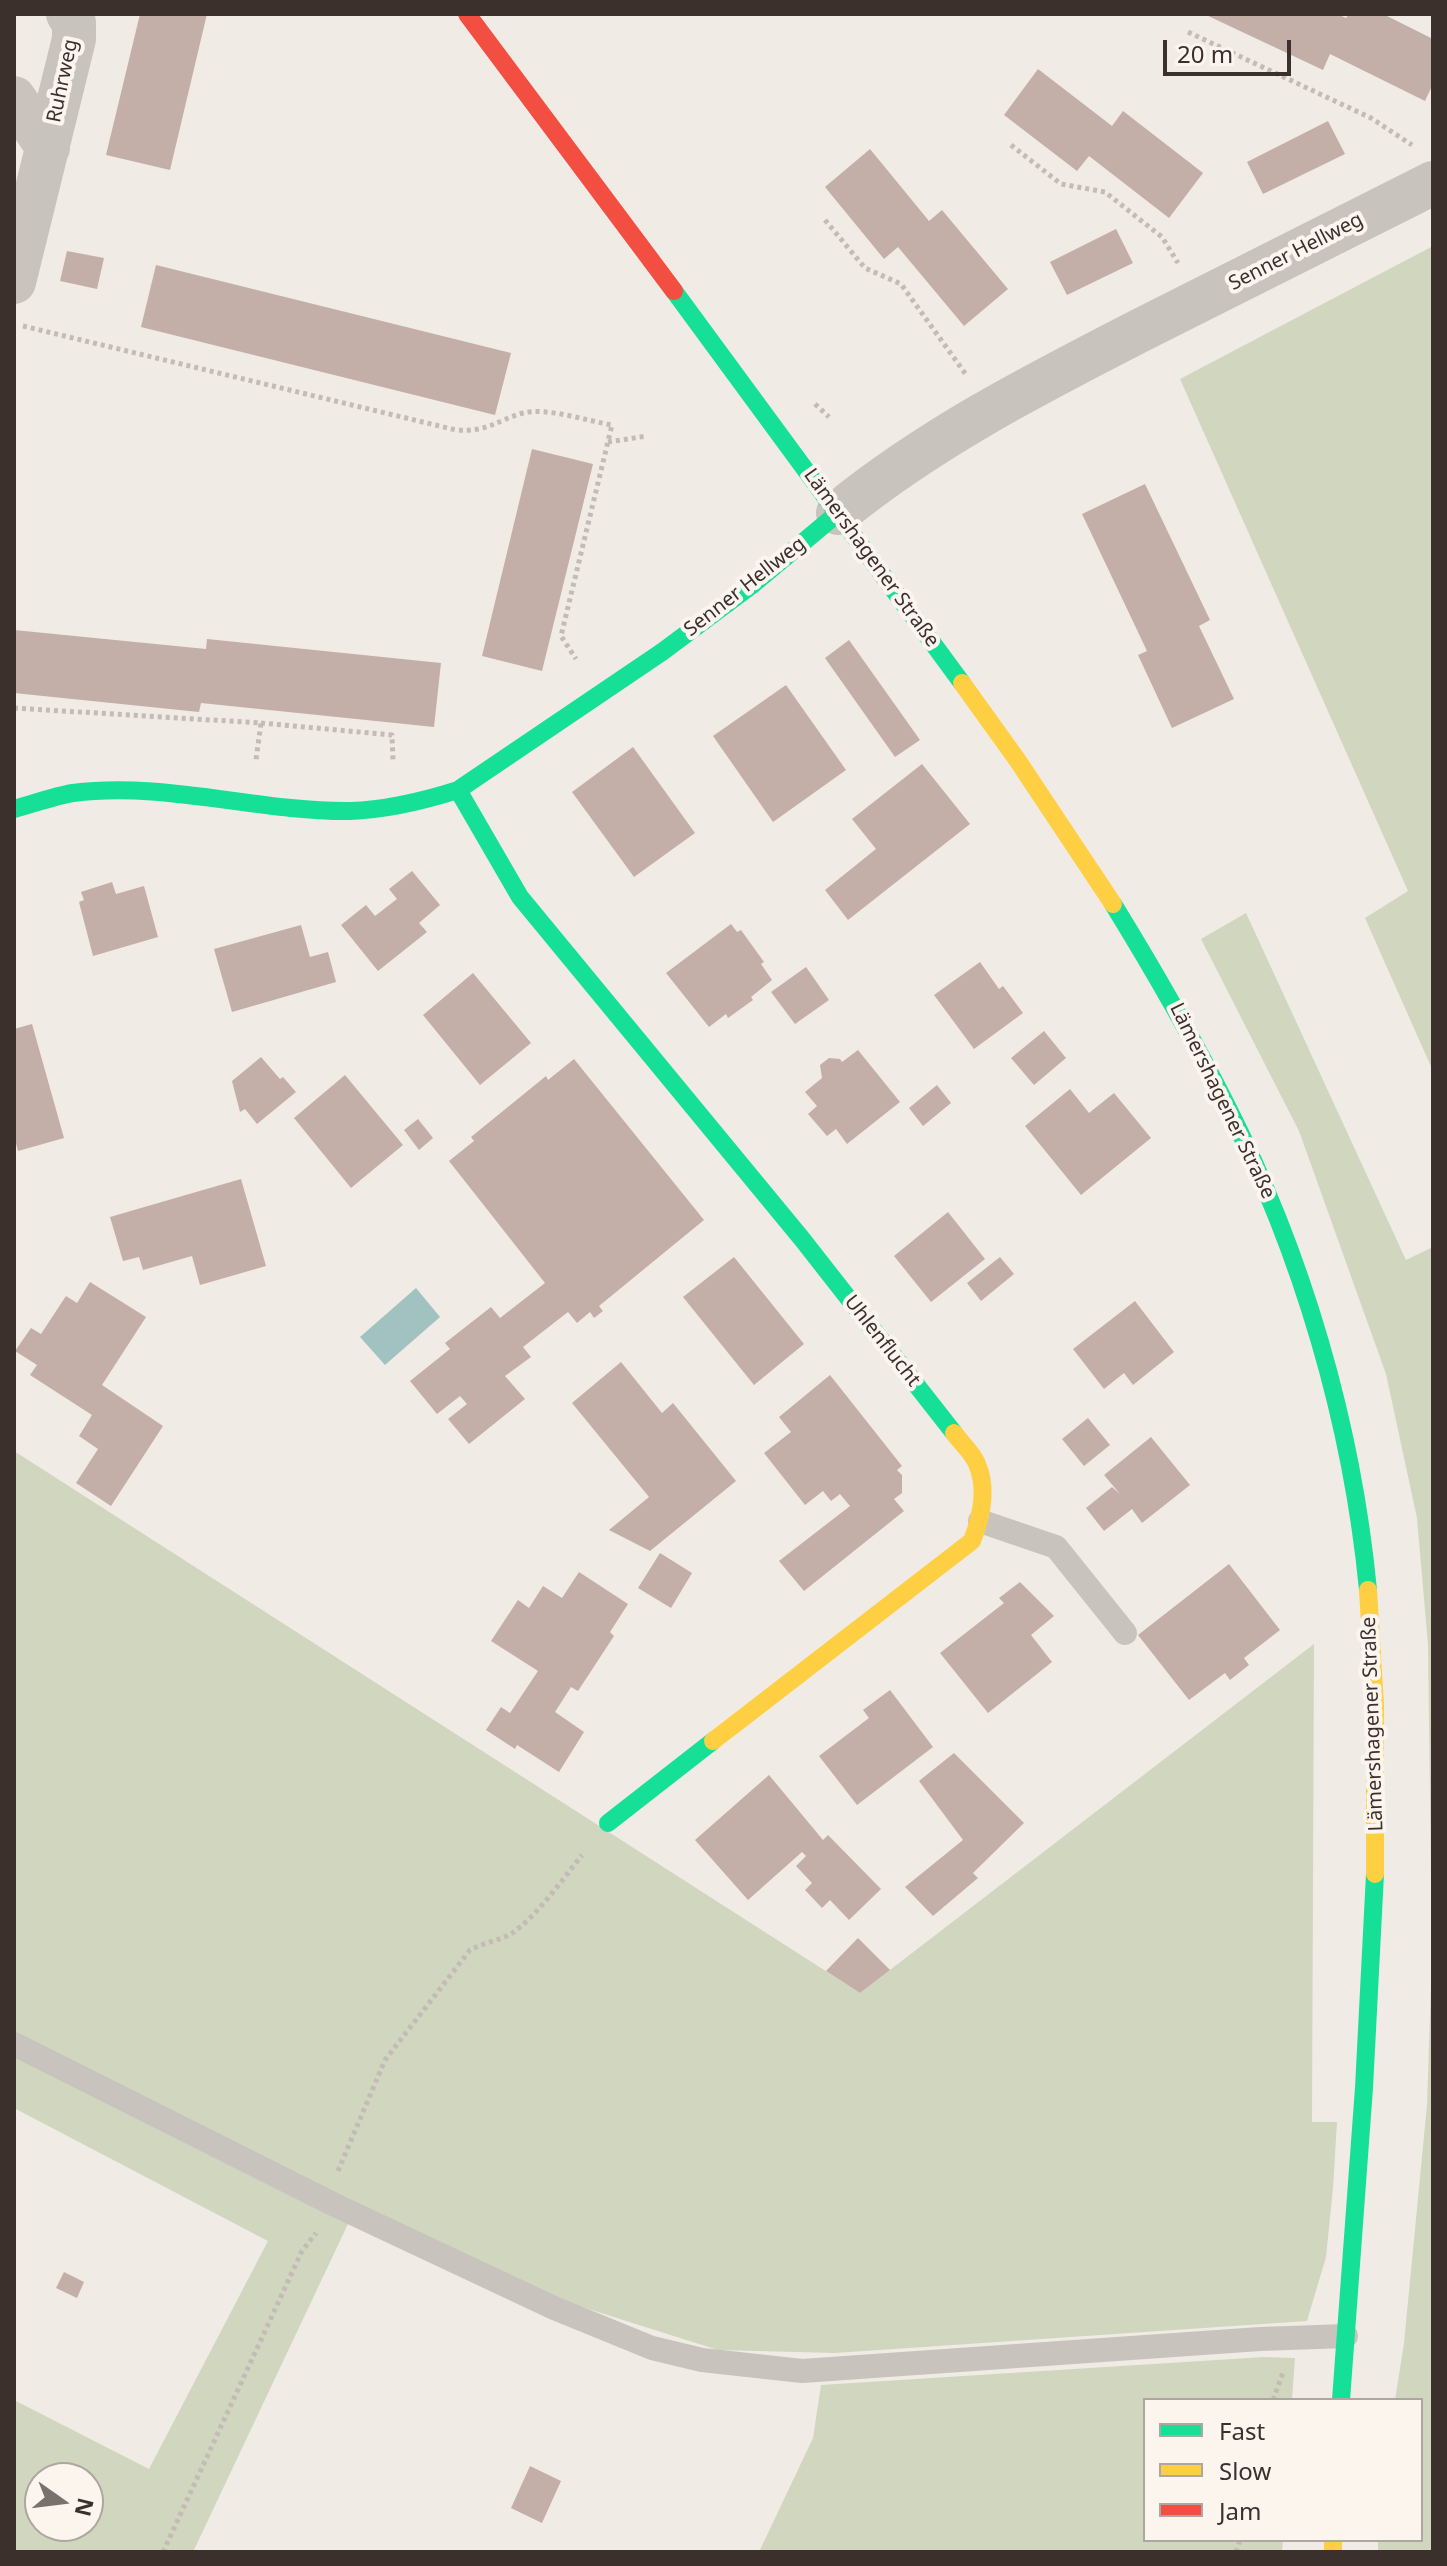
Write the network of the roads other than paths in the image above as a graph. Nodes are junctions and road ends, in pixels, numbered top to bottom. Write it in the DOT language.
graph roads {
  1 [pos="68,14"];
  2 [pos="467,14"];
  3 [pos="14,98"];
  4 [pos="48,148"];
  5 [pos="1425,166"];
  6 [pos="14,282"];
  7 [pos="838,513"];
  8 [pos="458,790"];
  9 [pos="14,809"];
  10 [pos="980,1521"];
  11 [pos="1125,1633"];
  12 [pos="608,1823"];
  13 [pos="14,2044"];
  14 [pos="1346,2336"];
  15 [pos="1341,2398"];
  1 -- 4 [label="street, Ruhrweg"];
  2 -- 7 [label="main road, Lämershagener Straße"];
  3 -- 4 [label="street, Ruhrweg"];
  4 -- 6 [label="street, Ruhrweg"];
  5 -- 7 [label="street, Senner Hellweg"];
  7 -- 8 [label="main road, Senner Hellweg"];
  7 -- 14 [label="main road, Lämershagener Straße"];
  8 -- 9 [label="main road, Senner Hellweg"];
  8 -- 10 [label="main road, Uhlenflucht"];
  10 -- 11 [label="lane"];
  10 -- 12 [label="main road"];
  13 -- 14 [label="lane"];
  14 -- 15 [label="main road, Lämershagener Straße"];
}
